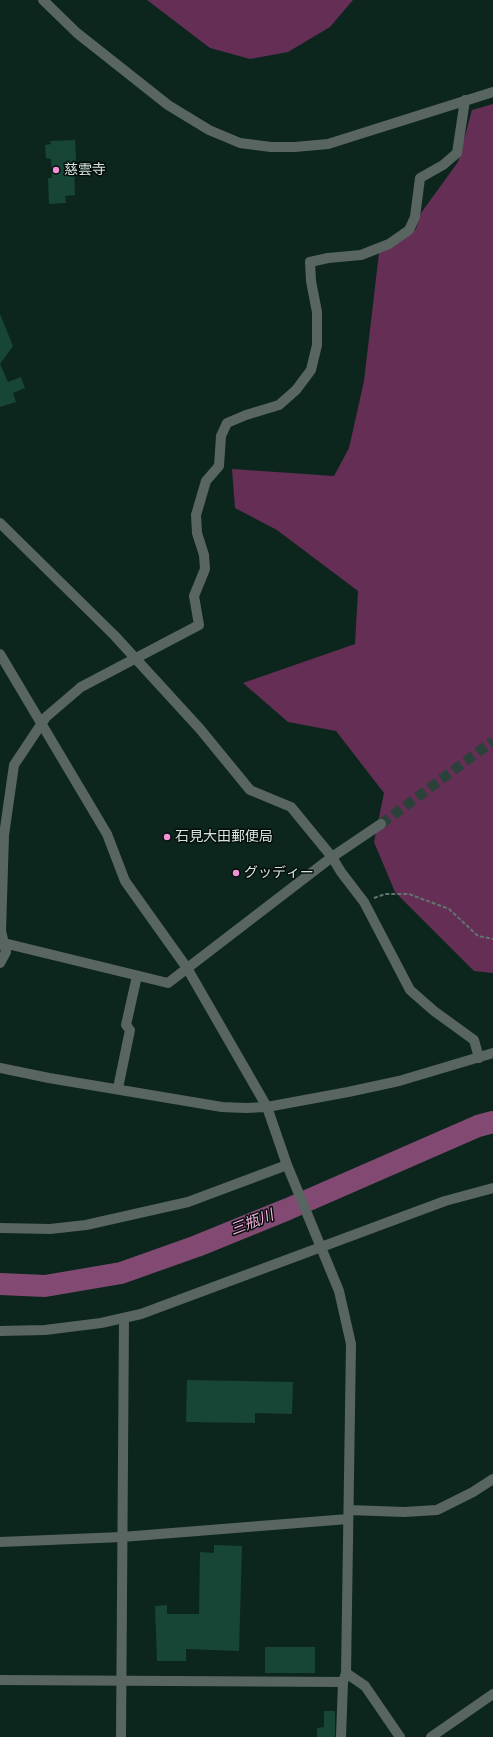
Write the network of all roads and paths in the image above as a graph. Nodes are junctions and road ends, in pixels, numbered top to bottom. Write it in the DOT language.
graph roads {
  1 [pos="43,0"];
  2 [pos="493,92"];
  3 [pos="465,100"];
  4 [pos="0,523"];
  5 [pos="0,654"];
  6 [pos="133,658"];
  7 [pos="42,724"];
  8 [pos="381,824"];
  9 [pos="332,857"];
  10 [pos="364,902"];
  11 [pos="493,939"];
  12 [pos="1,942"];
  13 [pos="0,963"];
  14 [pos="187,968"];
  15 [pos="137,976"];
  16 [pos="493,1053"];
  17 [pos="478,1058"];
  18 [pos="0,1068"];
  19 [pos="118,1088"];
  20 [pos="268,1107"];
  21 [pos="287,1165"];
  22 [pos="493,1188"];
  23 [pos="0,1228"];
  24 [pos="321,1248"];
  25 [pos="124,1318"];
  26 [pos="0,1331"];
  27 [pos="493,1479"];
  28 [pos="348,1514"];
  29 [pos="122,1537"];
  30 [pos="0,1542"];
  31 [pos="344,1677"];
  32 [pos="0,1680"];
  33 [pos="122,1680"];
  34 [pos="493,1694"];
  35 [pos="121,1737"];
  36 [pos="341,1737"];
  37 [pos="400,1737"];
  38 [pos="432,1737"];
  1 -- 3 [label="street"];
  2 -- 3 [label="street"];
  3 -- 6 [label="street"];
  4 -- 6 [label="street"];
  5 -- 7 [label="street"];
  6 -- 7 [label="street"];
  6 -- 9 [label="street"];
  7 -- 12 [label="street"];
  7 -- 14 [label="street"];
  8 -- 9 [label="street"];
  9 -- 10 [label="street"];
  9 -- 14 [label="street"];
  10 -- 11 [label="path"];
  10 -- 17 [label="street"];
  12 -- 13 [label="street"];
  12 -- 15 [label="street"];
  14 -- 15 [label="street"];
  14 -- 20 [label="street"];
  15 -- 19 [label="street"];
  16 -- 17 [label="street"];
  17 -- 20 [label="street"];
  18 -- 19 [label="street"];
  19 -- 20 [label="street"];
  20 -- 21 [label="street"];
  21 -- 23 [label="street"];
  21 -- 24 [label="street"];
  22 -- 24 [label="street"];
  24 -- 25 [label="street"];
  24 -- 28 [label="street"];
  25 -- 26 [label="street"];
  25 -- 29 [label="street"];
  27 -- 28 [label="street"];
  28 -- 29 [label="street"];
  28 -- 31 [label="street"];
  29 -- 30 [label="street"];
  29 -- 33 [label="street"];
  31 -- 33 [label="street"];
  31 -- 36 [label="street"];
  31 -- 37 [label="street"];
  32 -- 33 [label="street"];
  33 -- 35 [label="street"];
  34 -- 38 [label="street"];
}
